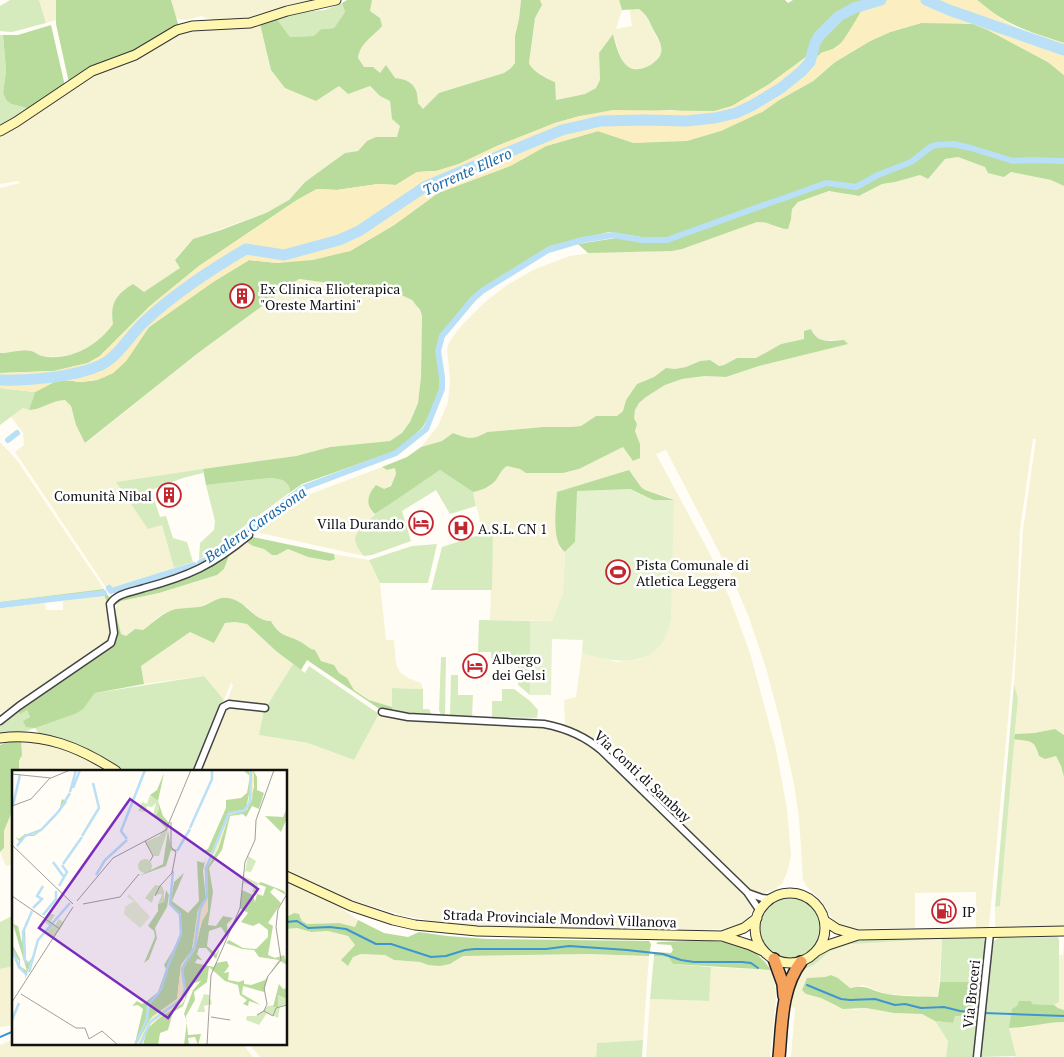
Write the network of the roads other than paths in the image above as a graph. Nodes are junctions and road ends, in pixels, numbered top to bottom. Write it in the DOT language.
graph roads {
  1 [pos="336,0"];
  2 [pos="0,131"];
  3 [pos="250,535"];
  4 [pos="265,708"];
  5 [pos="382,712"];
  6 [pos="0,722"];
  7 [pos="0,738"];
  8 [pos="115,770"];
  9 [pos="197,770"];
  10 [pos="288,877"];
  11 [pos="747,892"];
  12 [pos="771,899"];
  13 [pos="758,914"];
  14 [pos="825,921"];
  15 [pos="1064,931"];
  16 [pos="990,933"];
  17 [pos="858,935"];
  18 [pos="722,936"];
  19 [pos="817,951"];
  20 [pos="770,956"];
  21 [pos="801,962"];
  22 [pos="785,1004"];
  23 [pos="779,1057"];
  24 [pos="977,1057"];
  1 -- 2 [label="main road"];
  3 -- 6 [label="street"];
  4 -- 9 [label="street"];
  5 -- 11 [label="street, Via Conti di Sambuy"];
  7 -- 8 [label="main road"];
  10 -- 18 [label="main road, Strada Provinciale Mondovì Villanova"];
  11 -- 12 [label="street, Via Conti di Sambuy"];
  11 -- 13 [label="street, Via Conti di Sambuy"];
  12 -- 13 [label="main road"];
  12 -- 14 [label="main road"];
  13 -- 18 [label="main road, Strada Provinciale Mondovì Villanova"];
  13 -- 20 [label="main road"];
  14 -- 17 [label="main road"];
  14 -- 19 [label="main road"];
  15 -- 16 [label="main road"];
  16 -- 17 [label="main road"];
  16 -- 24 [label="street, Via Broceri"];
  17 -- 19 [label="main road"];
  18 -- 20 [label="main road, Strada Provinciale Mondovì Villanova"];
  19 -- 21 [label="main road"];
  20 -- 21 [label="main road"];
  20 -- 22 [label="highway"];
  21 -- 22 [label="highway"];
  22 -- 23 [label="highway"];
}
